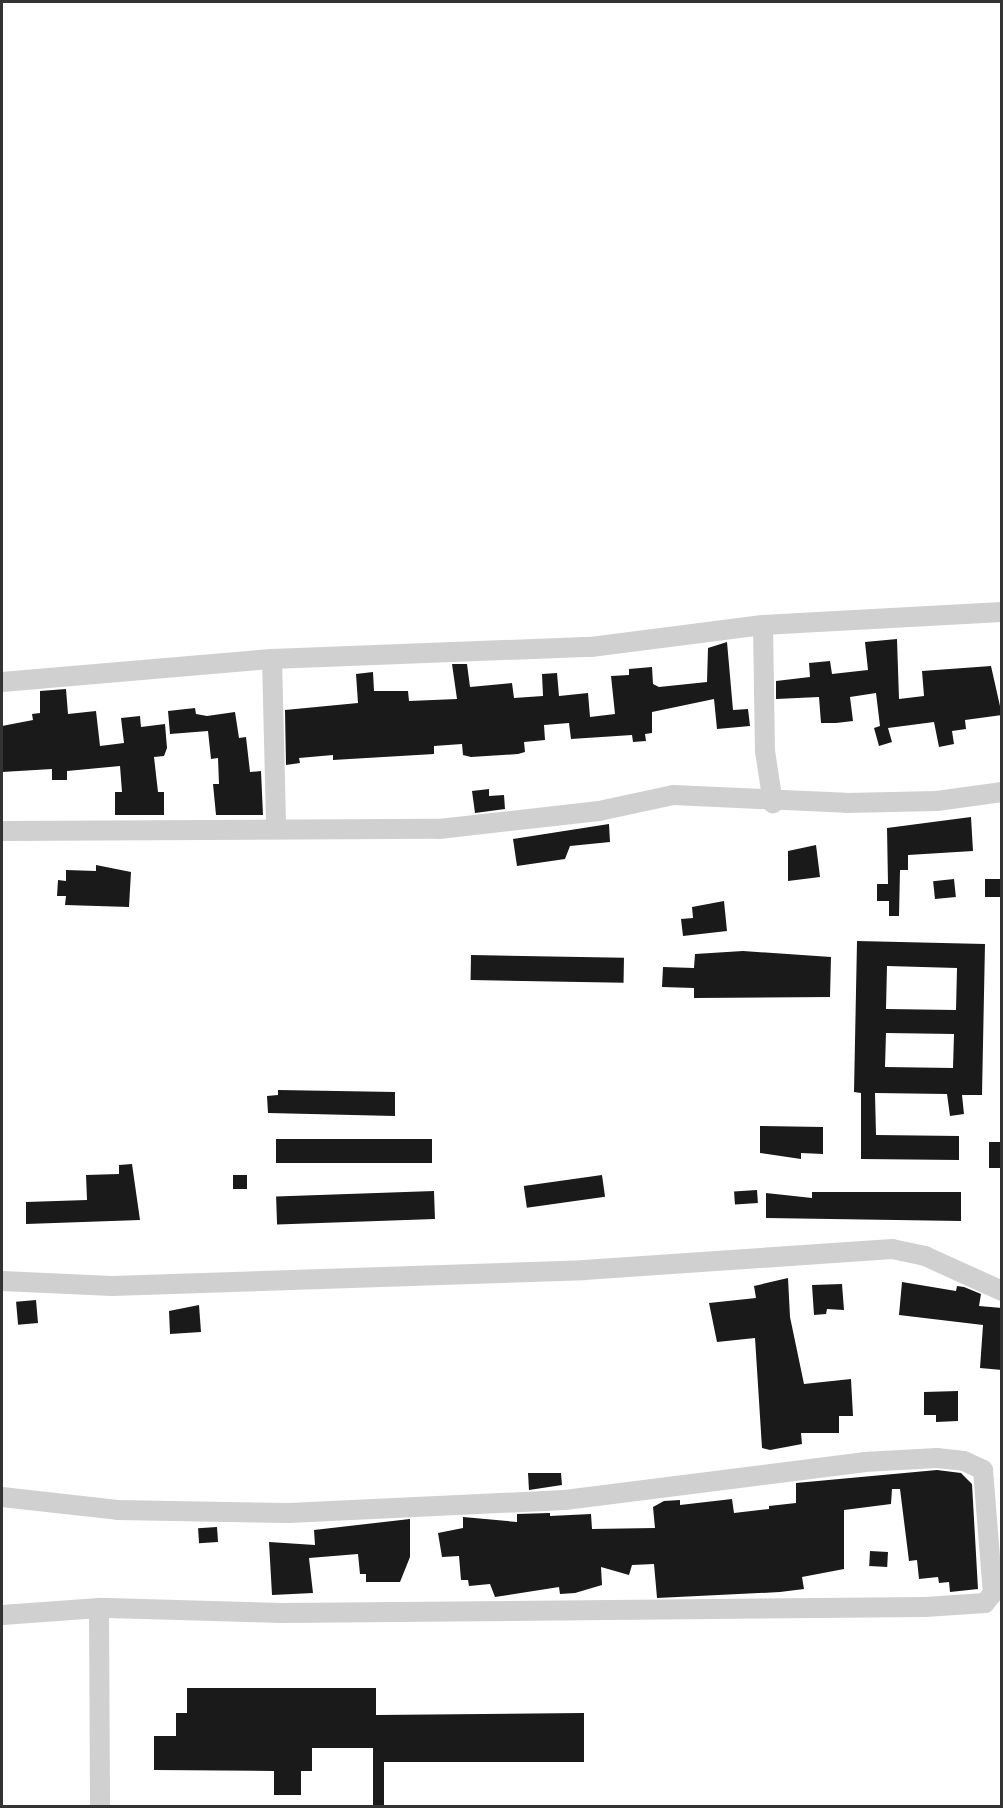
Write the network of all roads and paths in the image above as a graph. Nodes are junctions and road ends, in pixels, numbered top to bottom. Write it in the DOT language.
graph roads {
  1 [pos="1002,612"];
  2 [pos="764,625"];
  3 [pos="272,659"];
  4 [pos="2,682"];
  5 [pos="1002,792"];
  6 [pos="773,803"];
  7 [pos="276,828"];
  8 [pos="2,831"];
  9 [pos="2,1281"];
  10 [pos="1002,1291"];
  11 [pos="2,1497"];
  12 [pos="99,1608"];
  13 [pos="2,1615"];
  14 [pos="100,1806"];
  1 -- 2 [label="street"];
  2 -- 3 [label="street"];
  2 -- 6 [label="street"];
  3 -- 4 [label="street"];
  3 -- 7 [label="street"];
  5 -- 6 [label="street"];
  6 -- 7 [label="street"];
  7 -- 8 [label="street"];
  9 -- 10 [label="street"];
  11 -- 12 [label="street"];
  12 -- 13 [label="street"];
  12 -- 14 [label="street"];
}
